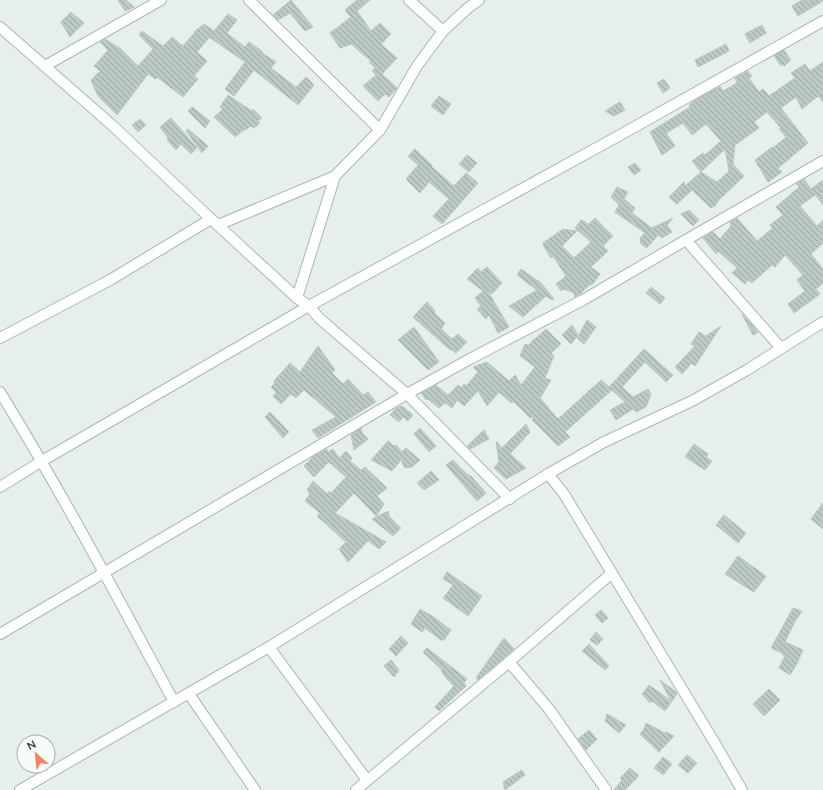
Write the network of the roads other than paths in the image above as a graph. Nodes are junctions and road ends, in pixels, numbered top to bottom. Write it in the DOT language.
graph roads {
  1 [pos="161,0"];
  2 [pos="249,0"];
  3 [pos="408,0"];
  4 [pos="479,0"];
  5 [pos="823,21"];
  6 [pos="0,27"];
  7 [pos="443,31"];
  8 [pos="45,66"];
  9 [pos="380,130"];
  10 [pos="823,161"];
  11 [pos="335,176"];
  12 [pos="215,222"];
  13 [pos="686,240"];
  14 [pos="297,298"];
  15 [pos="309,306"];
  16 [pos="823,322"];
  17 [pos="0,338"];
  18 [pos="781,348"];
  19 [pos="0,392"];
  20 [pos="407,394"];
  21 [pos="42,461"];
  22 [pos="548,474"];
  23 [pos="0,487"];
  24 [pos="510,499"];
  25 [pos="104,573"];
  26 [pos="612,573"];
  27 [pos="0,634"];
  28 [pos="269,647"];
  29 [pos="509,662"];
  30 [pos="189,694"];
  31 [pos="174,702"];
  32 [pos="366,780"];
  33 [pos="20,790"];
  34 [pos="255,790"];
  35 [pos="356,790"];
  36 [pos="606,790"];
  37 [pos="742,790"];
  1 -- 8 [label="street"];
  2 -- 9 [label="street"];
  3 -- 7 [label="street"];
  4 -- 7 [label="street"];
  5 -- 15 [label="street"];
  6 -- 8 [label="street"];
  7 -- 9 [label="street"];
  8 -- 12 [label="street"];
  9 -- 11 [label="street"];
  10 -- 13 [label="street"];
  11 -- 12 [label="street"];
  11 -- 14 [label="street"];
  12 -- 14 [label="street"];
  12 -- 17 [label="street"];
  13 -- 18 [label="street"];
  13 -- 20 [label="street"];
  14 -- 15 [label="street"];
  15 -- 20 [label="street"];
  15 -- 21 [label="street"];
  16 -- 18 [label="street"];
  18 -- 22 [label="street"];
  19 -- 21 [label="street"];
  20 -- 24 [label="street"];
  20 -- 25 [label="street"];
  21 -- 23 [label="street"];
  21 -- 25 [label="street"];
  22 -- 24 [label="street"];
  22 -- 26 [label="street"];
  24 -- 28 [label="street"];
  25 -- 27 [label="street"];
  25 -- 31 [label="street"];
  26 -- 29 [label="street"];
  26 -- 37 [label="street"];
  28 -- 30 [label="street"];
  28 -- 32 [label="street"];
  29 -- 32 [label="street"];
  29 -- 36 [label="street"];
  30 -- 31 [label="street"];
  30 -- 34 [label="street"];
  31 -- 33 [label="street"];
  32 -- 35 [label="street"];
}
